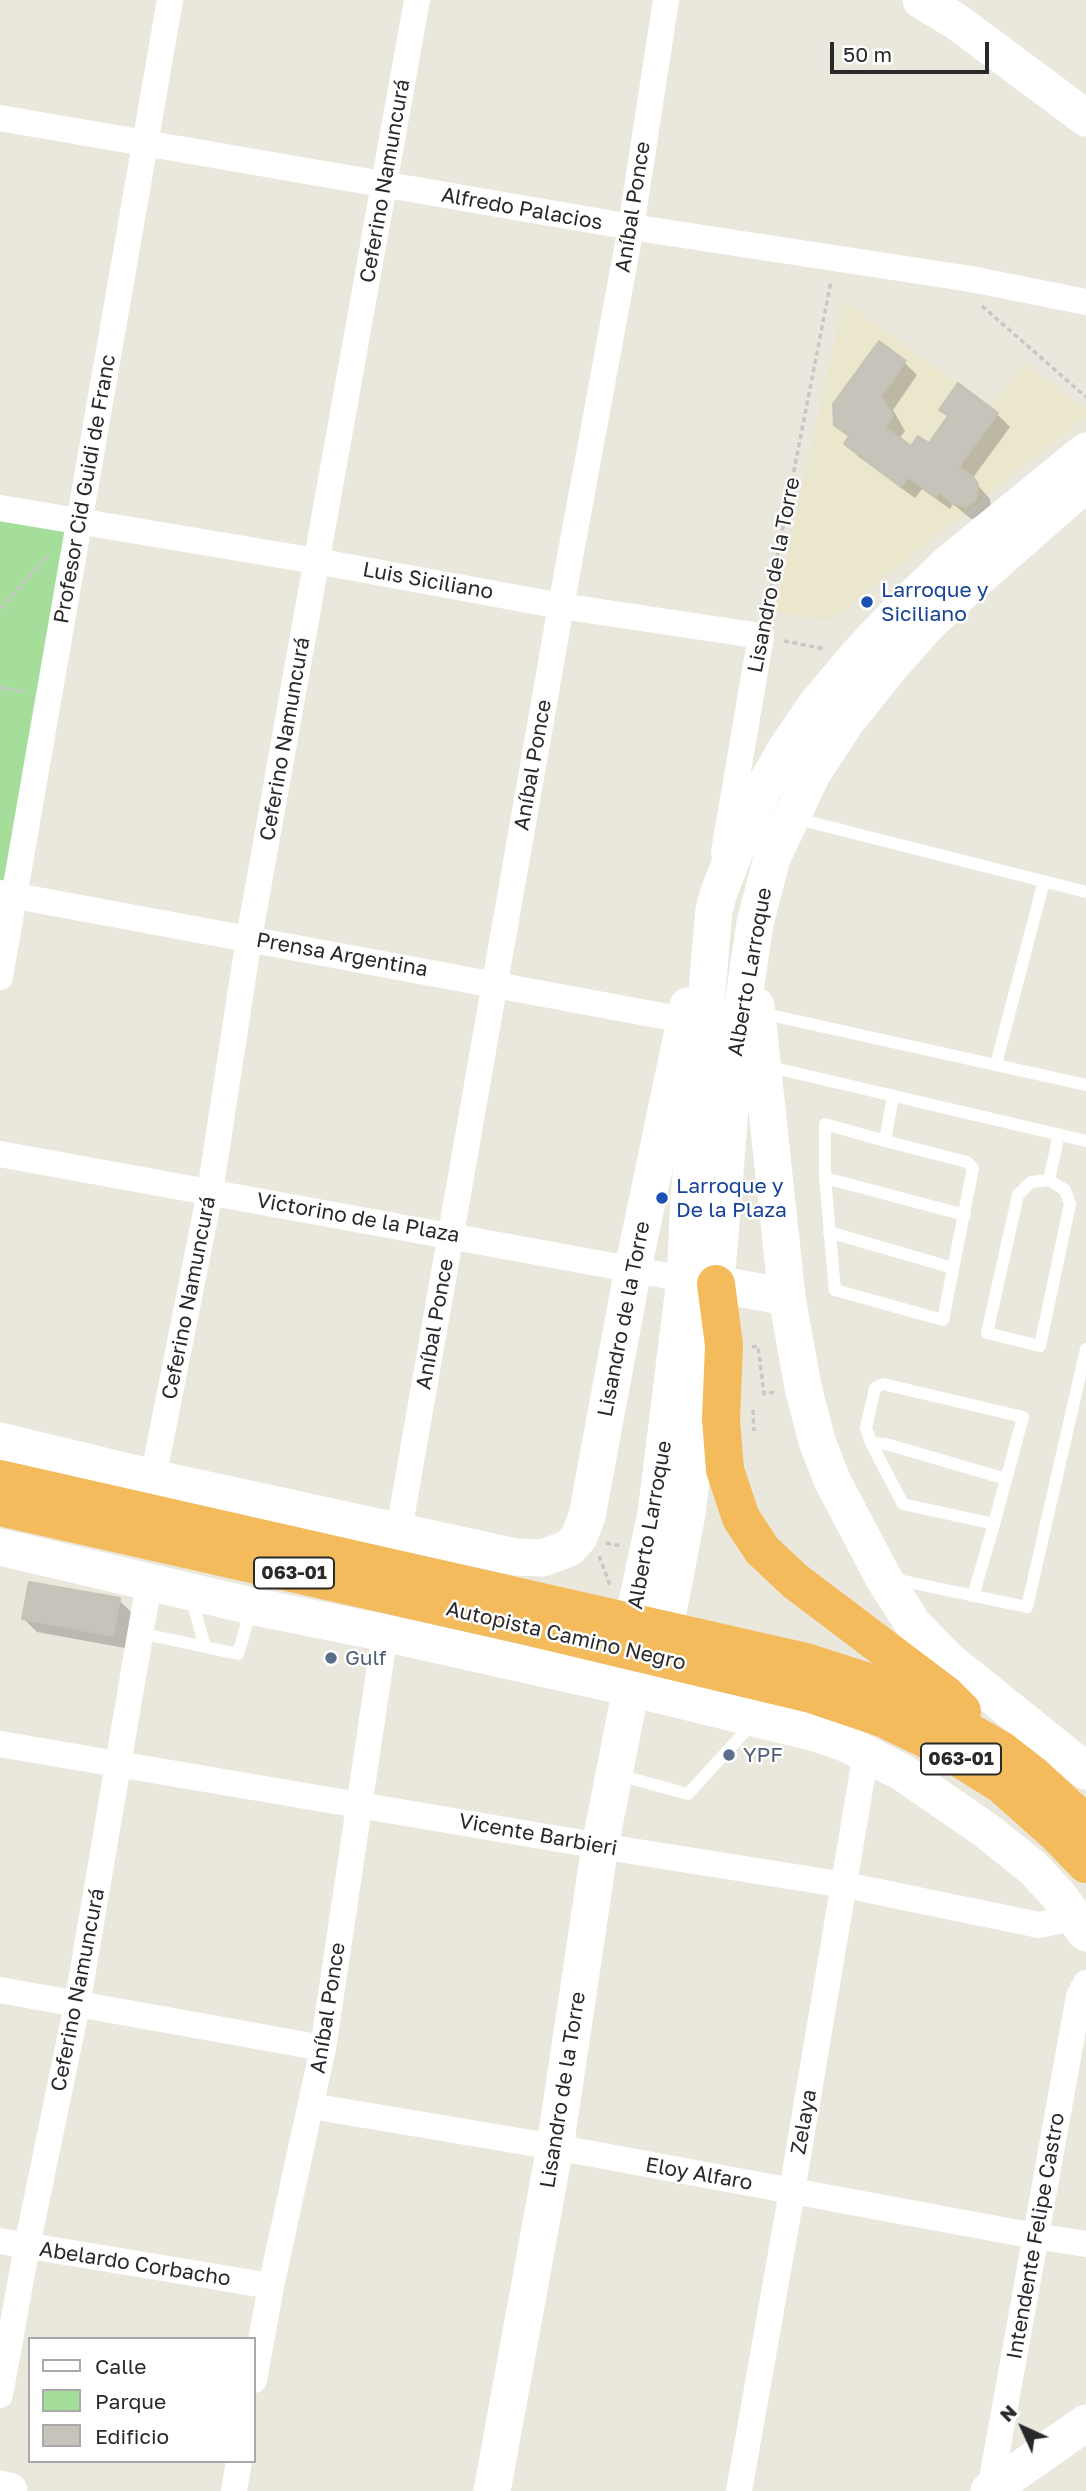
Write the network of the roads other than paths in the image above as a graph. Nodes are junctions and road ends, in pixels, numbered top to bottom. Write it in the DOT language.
graph roads {
  1 [pos="170,0"];
  2 [pos="417,0"];
  3 [pos="666,0"];
  4 [pos="970,0"];
  5 [pos="930,2"];
  6 [pos="1086,86"];
  7 [pos="0,118"];
  8 [pos="1086,118"];
  9 [pos="145,144"];
  10 [pos="385,185"];
  11 [pos="631,227"];
  12 [pos="1086,302"];
  13 [pos="1086,451"];
  14 [pos="1086,483"];
  15 [pos="0,508"];
  16 [pos="79,522"];
  17 [pos="317,561"];
  18 [pos="561,606"];
  19 [pos="761,636"];
  20 [pos="790,817"];
  21 [pos="1044,881"];
  22 [pos="1086,892"];
  23 [pos="7,894"];
  24 [pos="717,901"];
  25 [pos="249,938"];
  26 [pos="751,953"];
  27 [pos="0,977"];
  28 [pos="496,984"];
  29 [pos="757,1012"];
  30 [pos="684,1020"];
  31 [pos="996,1064"];
  32 [pos="762,1065"];
  33 [pos="1086,1085"];
  34 [pos="893,1096"];
  35 [pos="1059,1134"];
  36 [pos="885,1141"];
  37 [pos="1086,1141"];
  38 [pos="0,1154"];
  39 [pos="825,1178"];
  40 [pos="1049,1180"];
  41 [pos="210,1192"];
  42 [pos="965,1215"];
  43 [pos="829,1232"];
  44 [pos="451,1235"];
  45 [pos="953,1268"];
  46 [pos="633,1269"];
  47 [pos="701,1282"];
  48 [pos="787,1297"];
  49 [pos="1086,1349"];
  50 [pos="0,1441"];
  51 [pos="871,1443"];
  52 [pos="153,1478"];
  53 [pos="0,1479"];
  54 [pos="1006,1479"];
  55 [pos="0,1507"];
  56 [pos="994,1524"];
  57 [pos="399,1530"];
  58 [pos="0,1547"];
  59 [pos="883,1577"];
  60 [pos="149,1583"];
  61 [pos="190,1592"];
  62 [pos="974,1596"];
  63 [pos="251,1606"];
  64 [pos="529,1612"];
  65 [pos="140,1633"];
  66 [pos="385,1633"];
  67 [pos="205,1647"];
  68 [pos="809,1678"];
  69 [pos="631,1688"];
  70 [pos="757,1718"];
  71 [pos="0,1744"];
  72 [pos="1000,1750"];
  73 [pos="866,1753"];
  74 [pos="118,1765"];
  75 [pos="1086,1770"];
  76 [pos="614,1774"];
  77 [pos="359,1803"];
  78 [pos="1086,1824"];
  79 [pos="600,1846"];
  80 [pos="1086,1864"];
  81 [pos="845,1885"];
  82 [pos="1081,1925"];
  83 [pos="1086,1983"];
  84 [pos="0,1990"];
  85 [pos="77,2005"];
  86 [pos="323,2048"];
  87 [pos="311,2106"];
  88 [pos="555,2147"];
  89 [pos="792,2191"];
  90 [pos="1035,2236"];
  91 [pos="0,2241"];
  92 [pos="1086,2244"];
  93 [pos="27,2246"];
  94 [pos="271,2286"];
  95 [pos="256,2369"];
  96 [pos="0,2395"];
  97 [pos="1086,2423"];
  98 [pos="239,2463"];
  99 [pos="0,2489"];
  100 [pos="9,2491"];
  101 [pos="234,2491"];
  102 [pos="492,2491"];
  103 [pos="739,2491"];
  104 [pos="989,2491"];
  1 -- 9 [label="street, Profesor Cid Guidi de Franc"];
  2 -- 10 [label="street, Ceferino Namuncurá"];
  3 -- 11 [label="street, Aníbal Ponce"];
  4 -- 6 [label="street"];
  5 -- 8 [label="street"];
  7 -- 9 [label="street, Alfredo Palacios"];
  9 -- 10 [label="street, Alfredo Palacios"];
  9 -- 16 [label="street, Profesor Cid Guidi de Franc"];
  10 -- 11 [label="street, Alfredo Palacios"];
  10 -- 17 [label="street, Ceferino Namuncurá"];
  11 -- 12 [label="street, Alfredo Palacios"];
  11 -- 18 [label="street, Aníbal Ponce"];
  13 -- 24 [label="street, Alberto Larroque"];
  14 -- 20 [label="street, Alberto Larroque"];
  15 -- 16 [label="street, Luis Siciliano"];
  16 -- 17 [label="street, Luis Siciliano"];
  16 -- 23 [label="street, Profesor Cid Guidi de Franc"];
  17 -- 18 [label="street, Luis Siciliano"];
  17 -- 25 [label="street, Ceferino Namuncurá"];
  18 -- 19 [label="street, Luis Siciliano"];
  18 -- 28 [label="street, Aníbal Ponce"];
  19 -- 24 [label="street, Lisandro de la Torre"];
  20 -- 21 [label="lane"];
  20 -- 26 [label="street, Alberto Larroque"];
  21 -- 22 [label="lane"];
  21 -- 31 [label="lane"];
  23 -- 25 [label="street, Prensa Argentina"];
  23 -- 27 [label="street, Profesor Cid Guidi de Franc"];
  24 -- 30 [label="street, Lisandro de la Torre"];
  24 -- 47 [label="street, Alberto Larroque"];
  25 -- 28 [label="street, Prensa Argentina"];
  25 -- 41 [label="street, Ceferino Namuncurá"];
  26 -- 29 [label="street"];
  26 -- 47 [label="street, Alberto Larroque"];
  28 -- 30 [label="street, Prensa Argentina"];
  28 -- 44 [label="street, Aníbal Ponce"];
  29 -- 31 [label="lane"];
  29 -- 32 [label="street"];
  30 -- 46 [label="street, Lisandro de la Torre"];
  31 -- 33 [label="lane"];
  32 -- 34 [label="lane"];
  32 -- 48 [label="street"];
  34 -- 35 [label="lane"];
  34 -- 36 [label="lane"];
  35 -- 37 [label="lane"];
  35 -- 40 [label="lane"];
  36 -- 39 [label="lane"];
  36 -- 42 [label="lane"];
  38 -- 41 [label="street, Victorino de la Plaza"];
  39 -- 42 [label="lane"];
  39 -- 43 [label="lane"];
  40 -- 40 [label="lane"];
  41 -- 44 [label="street, Victorino de la Plaza"];
  41 -- 52 [label="street, Ceferino Namuncurá"];
  42 -- 45 [label="lane"];
  43 -- 45 [label="lane"];
  43 -- 45 [label="lane"];
  44 -- 46 [label="street, Victorino de la Plaza"];
  44 -- 57 [label="street, Aníbal Ponce"];
  46 -- 47 [label="street, Victorino de la Plaza"];
  46 -- 57 [label="street, Lisandro de la Torre"];
  47 -- 48 [label="street"];
  47 -- 69 [label="street, Alberto Larroque"];
  47 -- 69 [label="street, Alberto Larroque"];
  47 -- 72 [label="highway"];
  48 -- 59 [label="street"];
  49 -- 62 [label="lane"];
  50 -- 52 [label="street"];
  51 -- 54 [label="lane"];
  51 -- 54 [label="lane"];
  51 -- 56 [label="lane"];
  52 -- 57 [label="street"];
  53 -- 64 [label="highway, Autopista Camino Negro / 063-01"];
  54 -- 56 [label="lane"];
  55 -- 64 [label="highway, Autopista Camino Negro / 063-01"];
  56 -- 62 [label="lane"];
  58 -- 60 [label="street"];
  59 -- 62 [label="lane"];
  59 -- 75 [label="street"];
  60 -- 61 [label="street"];
  60 -- 65 [label="street, Ceferino Namuncurá"];
  61 -- 63 [label="street"];
  61 -- 67 [label="lane"];
  63 -- 66 [label="street"];
  63 -- 67 [label="lane"];
  64 -- 68 [label="highway, Autopista Camino Negro / 063-01"];
  65 -- 67 [label="lane"];
  65 -- 74 [label="street, Ceferino Namuncurá"];
  66 -- 69 [label="street"];
  66 -- 77 [label="street, Aníbal Ponce"];
  68 -- 72 [label="highway, Autopista Camino Negro / 063-01"];
  68 -- 80 [label="highway, Autopista Camino Negro / 063-01"];
  69 -- 70 [label="street"];
  69 -- 76 [label="street, Lisandro de la Torre"];
  70 -- 73 [label="street"];
  70 -- 76 [label="lane"];
  71 -- 74 [label="street, Vicente Barbieri"];
  72 -- 78 [label="highway, Autopista Camino Negro / 063-01"];
  73 -- 81 [label="street, Zelaya"];
  73 -- 82 [label="street"];
  74 -- 77 [label="street, Vicente Barbieri"];
  74 -- 85 [label="street, Ceferino Namuncurá"];
  76 -- 79 [label="street, Lisandro de la Torre"];
  77 -- 79 [label="street, Vicente Barbieri"];
  77 -- 86 [label="street, Aníbal Ponce"];
  79 -- 81 [label="street, Vicente Barbieri"];
  79 -- 88 [label="street, Lisandro de la Torre"];
  81 -- 82 [label="street, Vicente Barbieri"];
  81 -- 89 [label="street, Zelaya"];
  83 -- 90 [label="street, Intendente Felipe Castro"];
  84 -- 85 [label="street"];
  85 -- 86 [label="street"];
  85 -- 93 [label="street, Ceferino Namuncurá"];
  86 -- 87 [label="street, Aníbal Ponce"];
  87 -- 88 [label="street, Eloy Alfaro"];
  87 -- 94 [label="street, Aníbal Ponce"];
  88 -- 89 [label="street, Eloy Alfaro"];
  88 -- 102 [label="street, Lisandro de la Torre"];
  89 -- 90 [label="street, Eloy Alfaro"];
  89 -- 103 [label="street, Zelaya"];
  90 -- 92 [label="street, Eloy Alfaro"];
  90 -- 104 [label="street, Intendente Felipe Castro"];
  91 -- 93 [label="street, Abelardo Corbacho"];
  93 -- 94 [label="street, Abelardo Corbacho"];
  93 -- 96 [label="street, Ceferino Namuncurá"];
  94 -- 95 [label="street, Aníbal Ponce"];
  97 -- 104 [label="street"];
  98 -- 101 [label="street"];
  99 -- 100 [label="street"];
}
